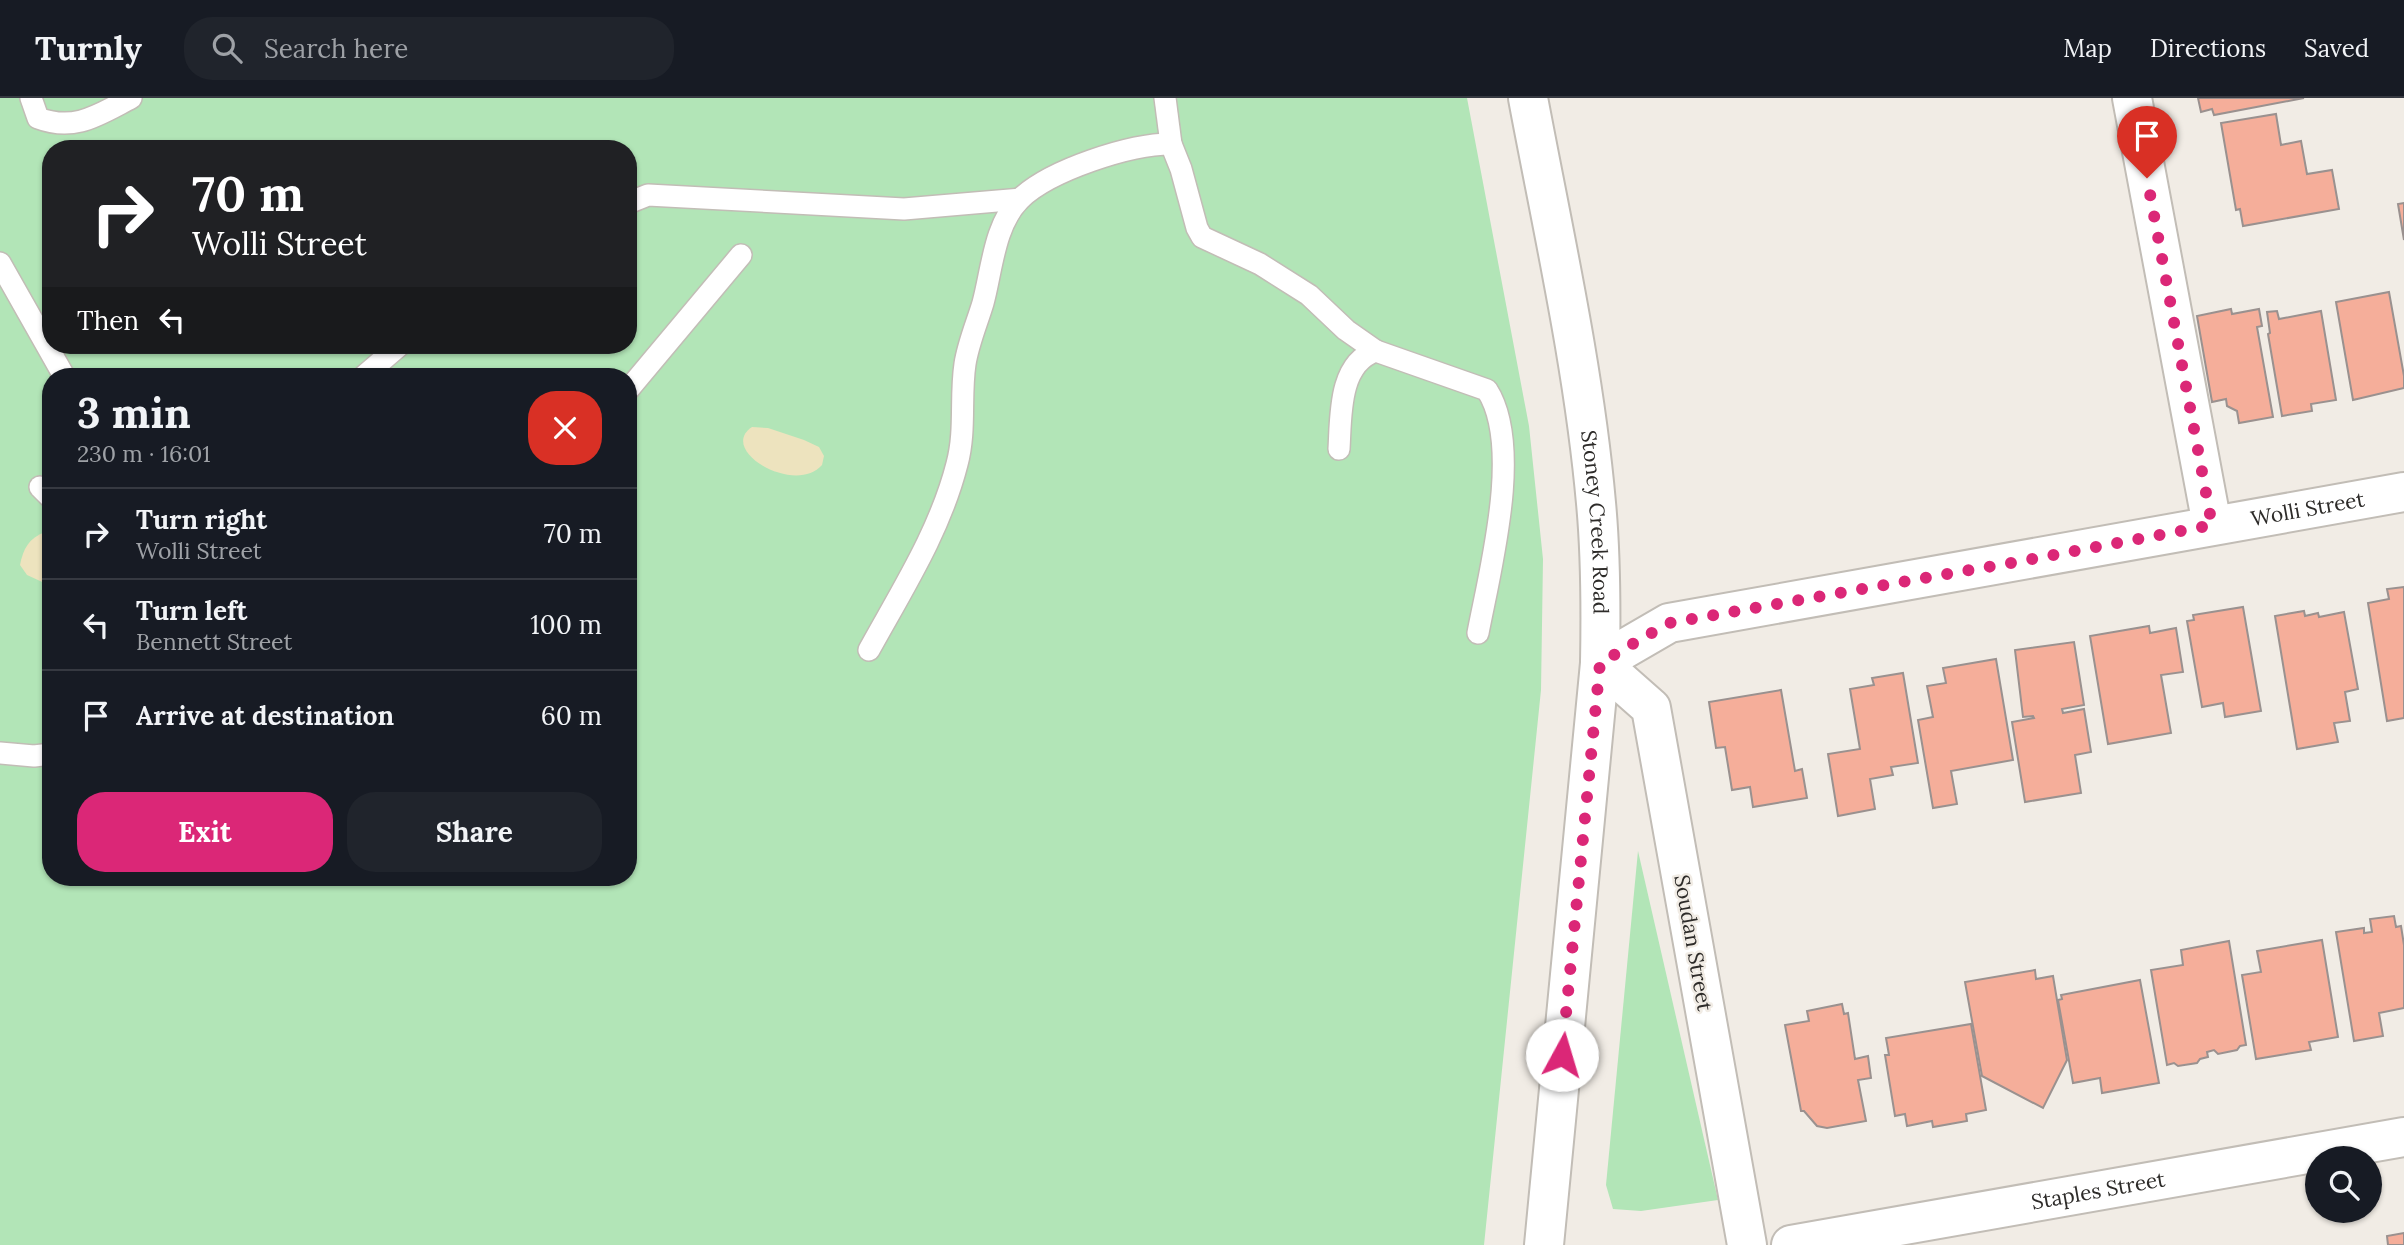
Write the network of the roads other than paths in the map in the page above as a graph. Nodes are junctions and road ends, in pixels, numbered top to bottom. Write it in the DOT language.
graph roads {
  1 [pos="31,98"];
  2 [pos="131,98"];
  3 [pos="1165,98"];
  4 [pos="1528,98"];
  5 [pos="2132,98"];
  6 [pos="1171,144"];
  7 [pos="1020,199"];
  8 [pos="637,200"];
  9 [pos="741,255"];
  10 [pos="0,263"];
  11 [pos="42,337"];
  12 [pos="1376,351"];
  13 [pos="389,354"];
  14 [pos="373,368"];
  15 [pos="637,379"];
  16 [pos="1339,449"];
  17 [pos="2404,492"];
  18 [pos="2212,525"];
  19 [pos="1478,633"];
  20 [pos="869,650"];
  21 [pos="1600,663"];
  22 [pos="0,753"];
  23 [pos="42,755"];
  24 [pos="2404,1137"];
  25 [pos="1544,1245"];
  26 [pos="1747,1245"];
  27 [pos="1791,1245"];
  1 -- 2 [label="lane"];
  3 -- 6 [label="lane"];
  4 -- 21 [label="street, Stoney Creek Road"];
  5 -- 18 [label="street"];
  6 -- 7 [label="lane"];
  6 -- 12 [label="lane"];
  7 -- 8 [label="lane"];
  7 -- 20 [label="lane"];
  9 -- 15 [label="lane"];
  10 -- 11 [label="lane"];
  12 -- 16 [label="lane"];
  12 -- 19 [label="lane"];
  13 -- 14 [label="lane"];
  17 -- 18 [label="street, Wolli Street"];
  18 -- 21 [label="street, Wolli Street"];
  21 -- 25 [label="street, Stoney Creek Road"];
  21 -- 26 [label="street, Soudan Street"];
  22 -- 23 [label="lane"];
  24 -- 27 [label="street, Staples Street"];
}
